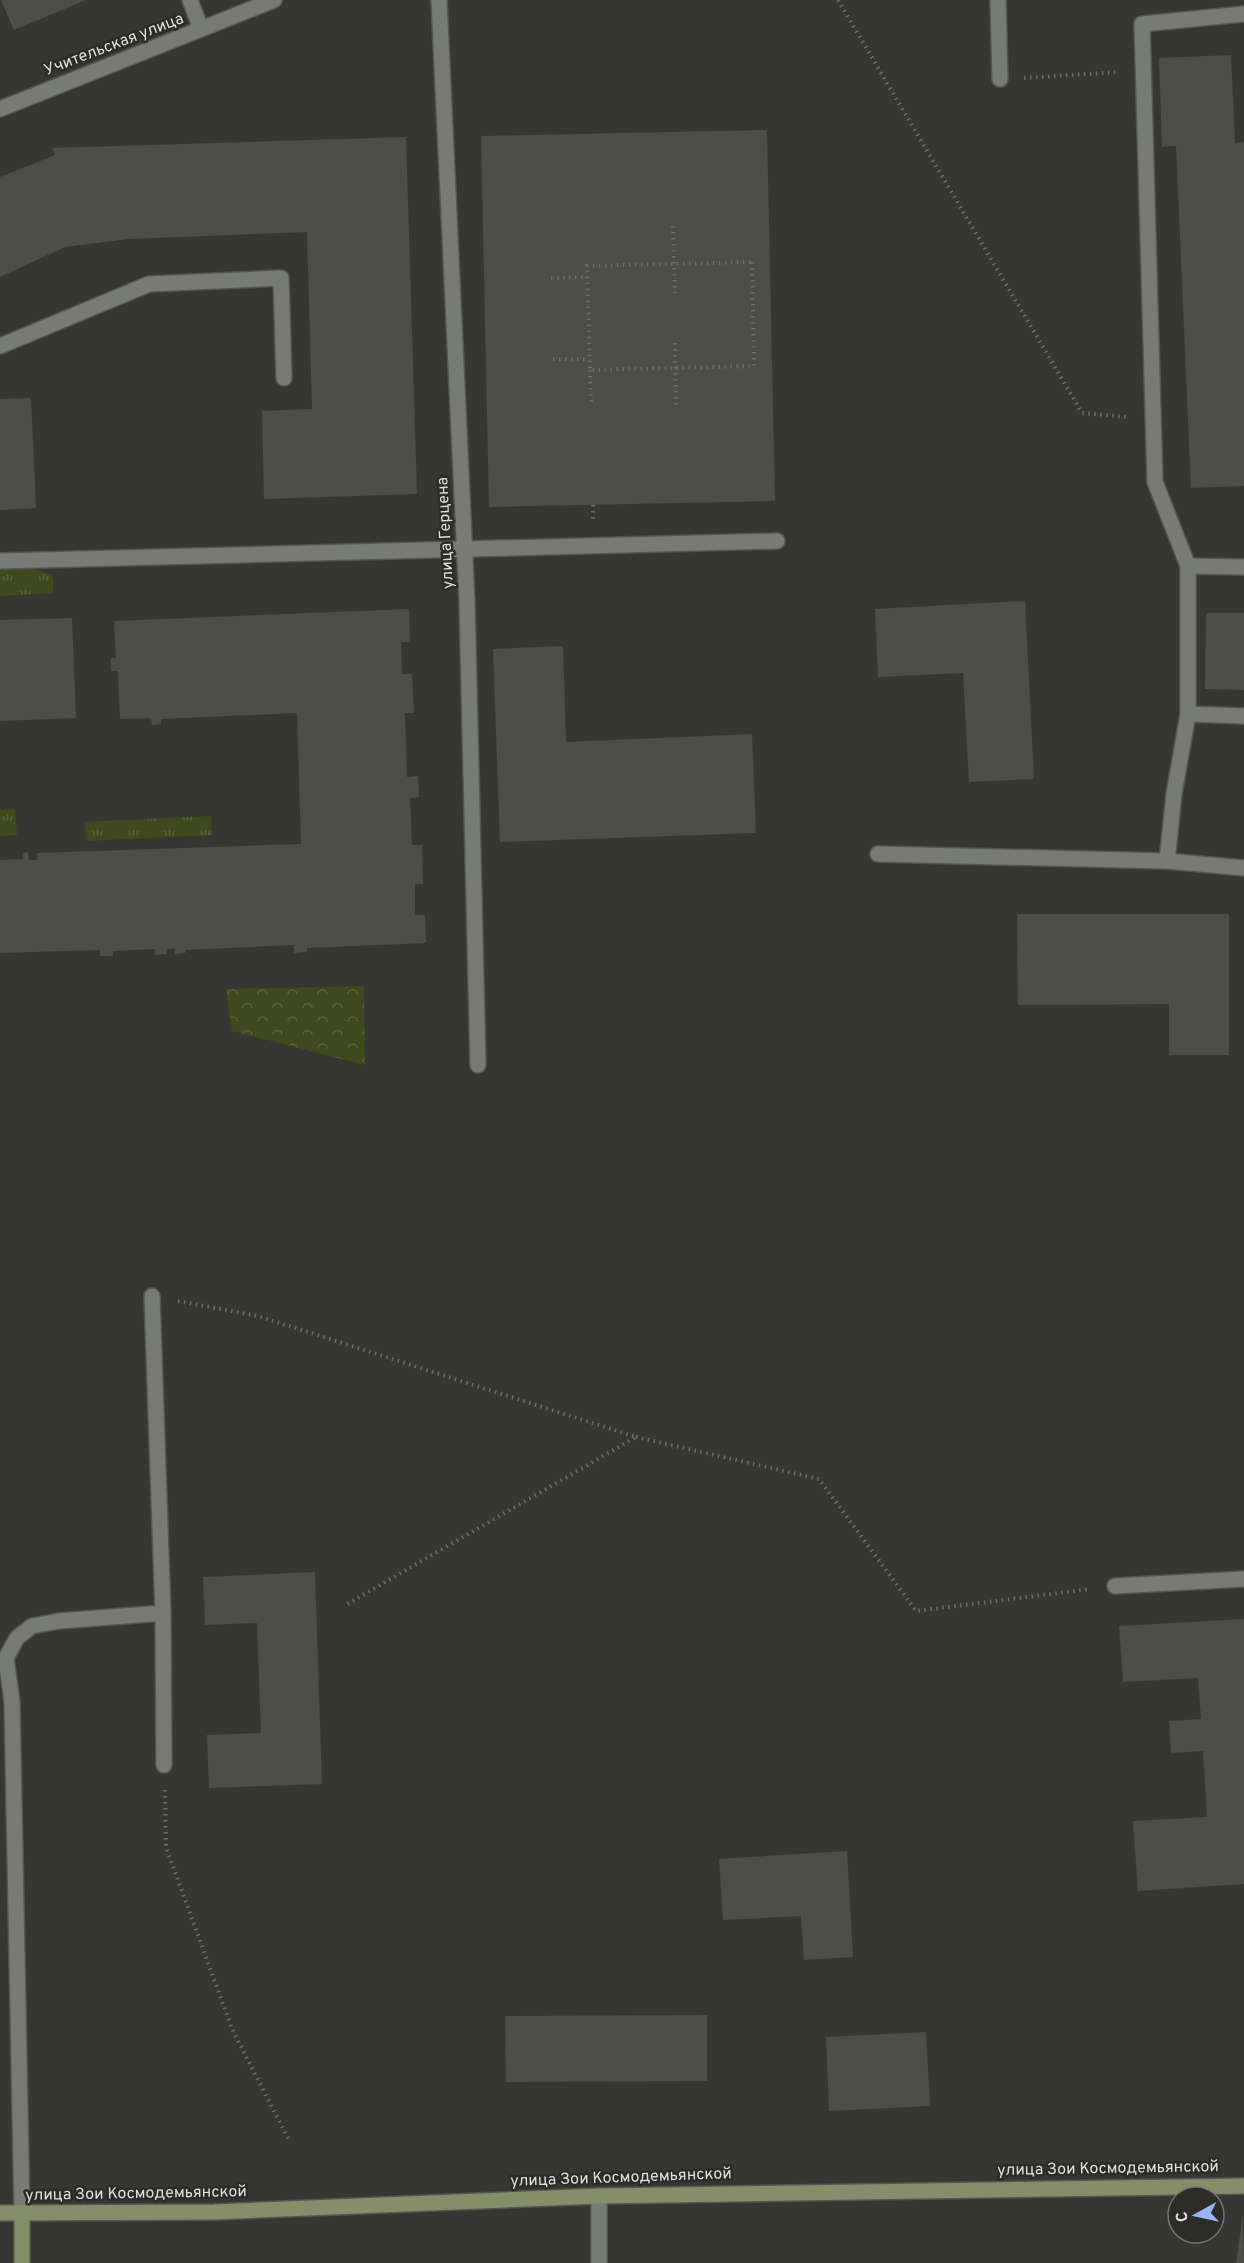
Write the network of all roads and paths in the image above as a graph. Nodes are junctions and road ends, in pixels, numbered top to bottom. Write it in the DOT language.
graph roads {
  1 [pos="190,0"];
  2 [pos="274,0"];
  3 [pos="439,0"];
  4 [pos="838,0"];
  5 [pos="998,0"];
  6 [pos="1244,14"];
  7 [pos="201,29"];
  8 [pos="1143,70"];
  9 [pos="1000,79"];
  10 [pos="0,109"];
  11 [pos="673,226"];
  12 [pos="674,264"];
  13 [pos="587,277"];
  14 [pos="551,278"];
  15 [pos="675,293"];
  16 [pos="675,343"];
  17 [pos="0,346"];
  18 [pos="589,358"];
  19 [pos="553,359"];
  20 [pos="675,368"];
  21 [pos="590,370"];
  22 [pos="284,378"];
  23 [pos="676,405"];
  24 [pos="591,406"];
  25 [pos="1153,419"];
  26 [pos="777,541"];
  27 [pos="465,549"];
  28 [pos="0,561"];
  29 [pos="1188,566"];
  30 [pos="1244,567"];
  31 [pos="1188,714"];
  32 [pos="1244,716"];
  33 [pos="878,854"];
  34 [pos="1167,861"];
  35 [pos="1244,868"];
  36 [pos="478,1065"];
  37 [pos="152,1296"];
  38 [pos="636,1437"];
  39 [pos="1244,1579"];
  40 [pos="1115,1586"];
  41 [pos="344,1606"];
  42 [pos="163,1613"];
  43 [pos="164,1765"];
  44 [pos="290,2142"];
  45 [pos="1244,2186"];
  46 [pos="599,2196"];
  47 [pos="0,2213"];
  48 [pos="22,2214"];
  49 [pos="22,2263"];
  50 [pos="599,2263"];
  1 -- 7 [label="street"];
  2 -- 7 [label="street, Учительская улица"];
  3 -- 27 [label="street, улица Герцена"];
  4 -- 25 [label="path"];
  5 -- 9 [label="street"];
  6 -- 8 [label="street"];
  7 -- 10 [label="street, Учительская улица"];
  8 -- 9 [label="path"];
  8 -- 25 [label="street"];
  11 -- 12 [label="path"];
  12 -- 13 [label="path"];
  12 -- 15 [label="path"];
  12 -- 20 [label="path"];
  13 -- 14 [label="path"];
  13 -- 18 [label="path"];
  16 -- 20 [label="path"];
  17 -- 22 [label="street"];
  18 -- 19 [label="path"];
  18 -- 21 [label="path"];
  20 -- 21 [label="path"];
  20 -- 23 [label="path"];
  21 -- 24 [label="path"];
  25 -- 29 [label="street"];
  26 -- 27 [label="street"];
  27 -- 28 [label="street"];
  27 -- 36 [label="street, улица Герцена"];
  29 -- 30 [label="street"];
  29 -- 31 [label="street"];
  31 -- 32 [label="street"];
  31 -- 34 [label="street"];
  33 -- 34 [label="street"];
  34 -- 35 [label="street"];
  37 -- 38 [label="path"];
  37 -- 42 [label="street"];
  38 -- 40 [label="path"];
  38 -- 41 [label="path"];
  39 -- 40 [label="street"];
  42 -- 43 [label="street"];
  42 -- 48 [label="street"];
  43 -- 44 [label="path"];
  45 -- 46 [label="main road, улица Зои Космодемьянской"];
  46 -- 48 [label="main road, улица Зои Космодемьянской"];
  46 -- 50 [label="street"];
  47 -- 48 [label="main road, улица Зои Космодемьянской"];
  48 -- 49 [label="main road"];
}
